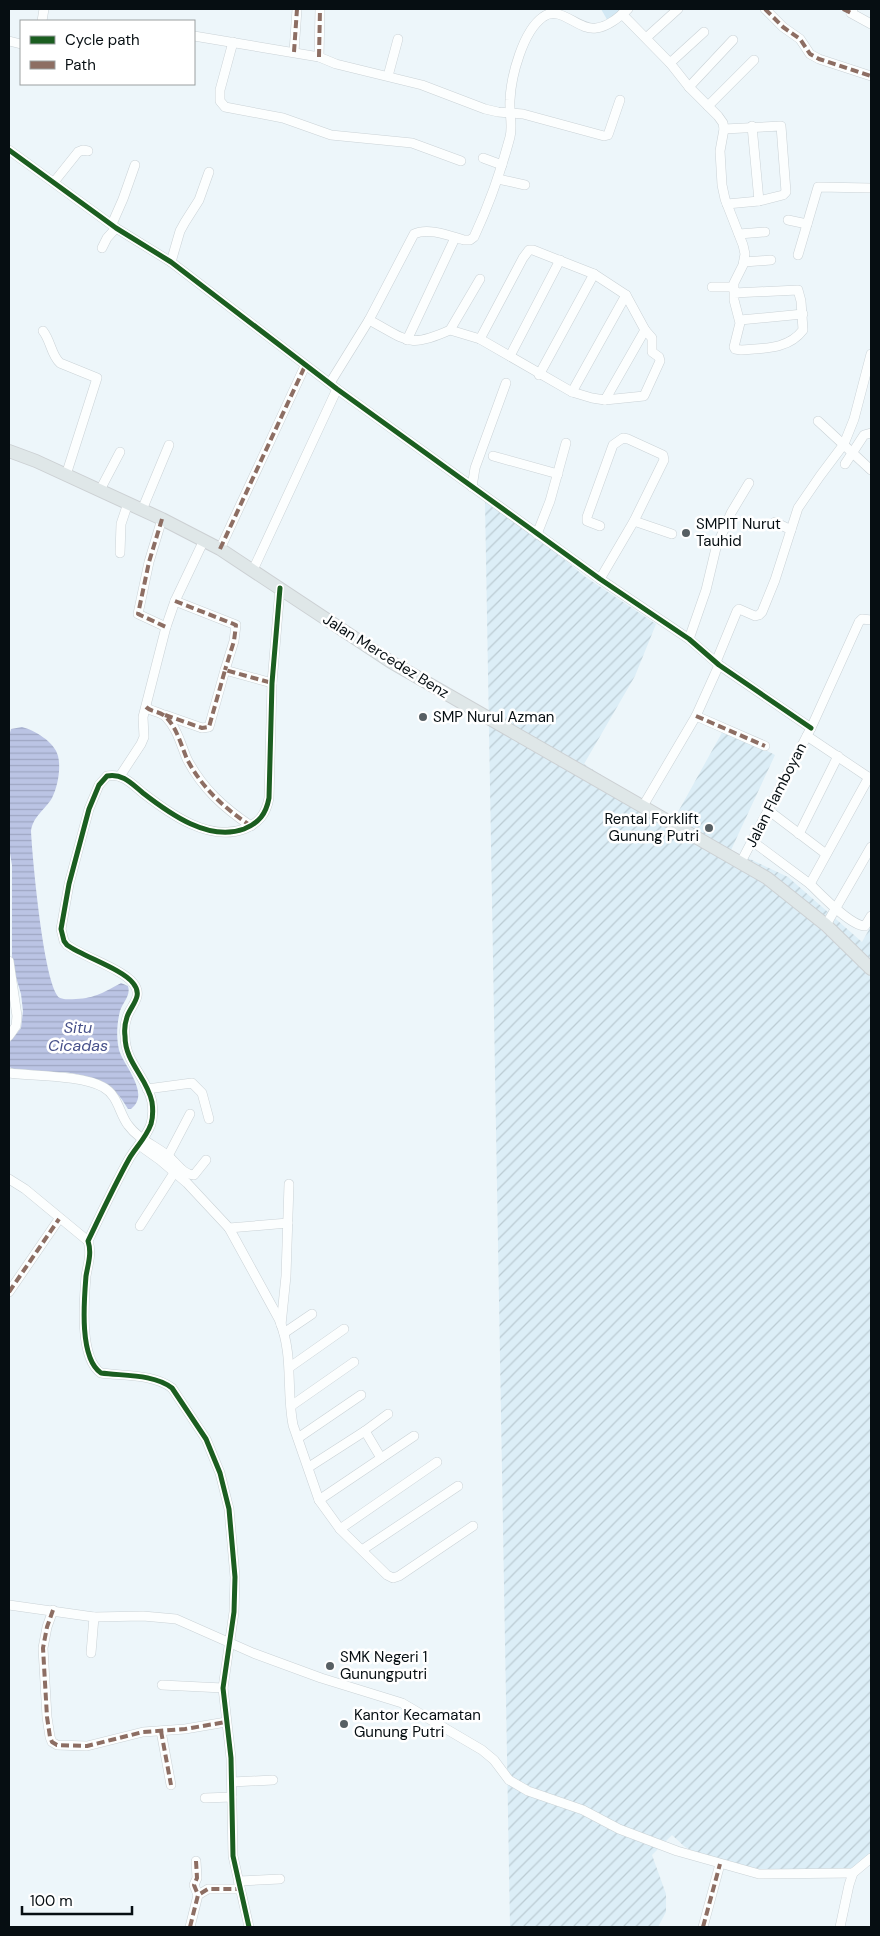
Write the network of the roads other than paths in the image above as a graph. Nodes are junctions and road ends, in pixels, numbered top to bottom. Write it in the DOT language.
graph roads {
  1 [pos="297,9"];
  2 [pos="320,9"];
  3 [pos="678,9"];
  4 [pos="768,10"];
  5 [pos="849,10"];
  6 [pos="555,11"];
  7 [pos="625,11"];
  8 [pos="871,24"];
  9 [pos="704,32"];
  10 [pos="195,36"];
  11 [pos="646,38"];
  12 [pos="398,39"];
  13 [pos="733,40"];
  14 [pos="233,42"];
  15 [pos="294,52"];
  16 [pos="319,57"];
  17 [pos="754,60"];
  18 [pos="670,63"];
  19 [pos="388,76"];
  20 [pos="871,76"];
  21 [pos="689,87"];
  22 [pos="620,100"];
  23 [pos="708,106"];
  24 [pos="510,113"];
  25 [pos="752,126"];
  26 [pos="724,128"];
  27 [pos="9,150"];
  28 [pos="88,151"];
  29 [pos="483,158"];
  30 [pos="461,161"];
  31 [pos="135,165"];
  32 [pos="502,165"];
  33 [pos="209,172"];
  34 [pos="498,179"];
  35 [pos="54,182"];
  36 [pos="525,185"];
  37 [pos="871,188"];
  38 [pos="758,200"];
  39 [pos="727,204"];
  40 [pos="788,220"];
  41 [pos="807,224"];
  42 [pos="114,226"];
  43 [pos="765,232"];
  44 [pos="739,234"];
  45 [pos="455,238"];
  46 [pos="102,248"];
  47 [pos="798,255"];
  48 [pos="560,260"];
  49 [pos="770,260"];
  50 [pos="171,262"];
  51 [pos="744,262"];
  52 [pos="594,274"];
  53 [pos="480,279"];
  54 [pos="712,287"];
  55 [pos="734,290"];
  56 [pos="626,295"];
  57 [pos="803,314"];
  58 [pos="369,320"];
  59 [pos="740,320"];
  60 [pos="450,330"];
  61 [pos="645,330"];
  62 [pos="43,331"];
  63 [pos="480,339"];
  64 [pos="407,340"];
  65 [pos="871,354"];
  66 [pos="510,356"];
  67 [pos="305,366"];
  68 [pos="539,375"];
  69 [pos="506,383"];
  70 [pos="333,386"];
  71 [pos="572,392"];
  72 [pos="605,400"];
  73 [pos="818,421"];
  74 [pos="871,433"];
  75 [pos="566,443"];
  76 [pos="844,444"];
  77 [pos="168,445"];
  78 [pos="9,451"];
  79 [pos="120,452"];
  80 [pos="853,454"];
  81 [pos="493,456"];
  82 [pos="845,464"];
  83 [pos="871,470"];
  84 [pos="558,474"];
  85 [pos="66,475"];
  86 [pos="749,483"];
  87 [pos="472,487"];
  88 [pos="100,490"];
  89 [pos="128,503"];
  90 [pos="142,510"];
  91 [pos="162,519"];
  92 [pos="634,521"];
  93 [pos="775,522"];
  94 [pos="600,526"];
  95 [pos="791,530"];
  96 [pos="537,534"];
  97 [pos="672,534"];
  98 [pos="204,540"];
  99 [pos="220,549"];
  100 [pos="120,553"];
  101 [pos="253,570"];
  102 [pos="600,580"];
  103 [pos="280,588"];
  104 [pos="175,601"];
  105 [pos="871,620"];
  106 [pos="166,627"];
  107 [pos="689,639"];
  108 [pos="718,663"];
  109 [pos="225,670"];
  110 [pos="272,683"];
  111 [pos="146,707"];
  112 [pos="164,715"];
  113 [pos="696,716"];
  114 [pos="809,732"];
  115 [pos="765,746"];
  116 [pos="838,756"];
  117 [pos="120,776"];
  118 [pos="870,778"];
  119 [pos="643,806"];
  120 [pos="768,810"];
  121 [pos="251,826"];
  122 [pos="799,834"];
  123 [pos="752,841"];
  124 [pos="871,846"];
  125 [pos="826,854"];
  126 [pos="741,862"];
  127 [pos="810,884"];
  128 [pos="835,907"];
  129 [pos="871,916"];
  130 [pos="826,925"];
  131 [pos="9,961"];
  132 [pos="871,969"];
  133 [pos="10,985"];
  134 [pos="13,1016"];
  135 [pos="9,1036"];
  136 [pos="9,1073"];
  137 [pos="147,1089"];
  138 [pos="190,1114"];
  139 [pos="209,1119"];
  140 [pos="141,1143"];
  141 [pos="168,1156"];
  142 [pos="206,1160"];
  143 [pos="174,1173"];
  144 [pos="9,1179"];
  145 [pos="289,1184"];
  146 [pos="59,1218"];
  147 [pos="288,1223"];
  148 [pos="140,1226"];
  149 [pos="229,1228"];
  150 [pos="88,1241"];
  151 [pos="9,1292"];
  152 [pos="312,1314"];
  153 [pos="283,1329"];
  154 [pos="344,1330"];
  155 [pos="354,1362"];
  156 [pos="290,1367"];
  157 [pos="361,1396"];
  158 [pos="291,1406"];
  159 [pos="388,1414"];
  160 [pos="365,1431"];
  161 [pos="414,1436"];
  162 [pos="298,1438"];
  163 [pos="382,1458"];
  164 [pos="437,1462"];
  165 [pos="309,1468"];
  166 [pos="458,1486"];
  167 [pos="319,1500"];
  168 [pos="473,1526"];
  169 [pos="340,1529"];
  170 [pos="362,1550"];
  171 [pos="9,1605"];
  172 [pos="54,1610"];
  173 [pos="94,1617"];
  174 [pos="230,1643"];
  175 [pos="91,1653"];
  176 [pos="162,1685"];
  177 [pos="223,1688"];
  178 [pos="226,1722"];
  179 [pos="161,1731"];
  180 [pos="273,1780"];
  181 [pos="232,1782"];
  182 [pos="171,1785"];
  183 [pos="232,1797"];
  184 [pos="205,1798"];
  185 [pos="871,1858"];
  186 [pos="196,1861"];
  187 [pos="720,1864"];
  188 [pos="853,1873"];
  189 [pos="280,1880"];
  190 [pos="239,1885"];
  191 [pos="198,1895"];
  192 [pos="190,1927"];
  193 [pos="250,1927"];
  194 [pos="703,1927"];
  195 [pos="840,1927"];
  1 -- 15 [label="street"];
  2 -- 16 [label="street"];
  3 -- 11 [label="street"];
  4 -- 20 [label="street"];
  5 -- 8 [label="street"];
  6 -- 7 [label="street"];
  6 -- 24 [label="street"];
  7 -- 11 [label="street"];
  9 -- 18 [label="street"];
  10 -- 14 [label="street"];
  11 -- 18 [label="street"];
  12 -- 19 [label="street"];
  13 -- 21 [label="street"];
  14 -- 15 [label="street"];
  14 -- 30 [label="street"];
  15 -- 16 [label="street"];
  16 -- 19 [label="street"];
  17 -- 23 [label="street"];
  18 -- 21 [label="street"];
  19 -- 24 [label="street"];
  21 -- 23 [label="street"];
  22 -- 24 [label="street"];
  23 -- 26 [label="street"];
  24 -- 32 [label="street"];
  25 -- 26 [label="street"];
  25 -- 38 [label="street"];
  25 -- 38 [label="street"];
  26 -- 39 [label="street"];
  27 -- 35 [label="street"];
  28 -- 35 [label="street"];
  29 -- 32 [label="street"];
  31 -- 42 [label="street"];
  32 -- 34 [label="street"];
  33 -- 50 [label="street"];
  34 -- 36 [label="street"];
  34 -- 45 [label="street"];
  35 -- 42 [label="street"];
  37 -- 41 [label="street"];
  38 -- 39 [label="street"];
  39 -- 44 [label="street"];
  40 -- 41 [label="street"];
  41 -- 47 [label="street"];
  42 -- 46 [label="street"];
  42 -- 50 [label="street"];
  43 -- 44 [label="street"];
  44 -- 51 [label="street"];
  45 -- 58 [label="street"];
  45 -- 64 [label="street"];
  48 -- 52 [label="street"];
  48 -- 63 [label="street"];
  48 -- 66 [label="street"];
  49 -- 51 [label="street"];
  50 -- 67 [label="street"];
  51 -- 55 [label="street"];
  52 -- 56 [label="street"];
  52 -- 68 [label="street"];
  53 -- 60 [label="street"];
  54 -- 55 [label="street"];
  55 -- 57 [label="street"];
  55 -- 59 [label="street"];
  56 -- 61 [label="street"];
  56 -- 71 [label="street"];
  57 -- 59 [label="street"];
  57 -- 59 [label="street"];
  58 -- 64 [label="street"];
  58 -- 70 [label="street"];
  60 -- 63 [label="street"];
  60 -- 64 [label="street"];
  61 -- 72 [label="street"];
  61 -- 72 [label="street"];
  62 -- 85 [label="street"];
  63 -- 66 [label="street"];
  65 -- 76 [label="street"];
  66 -- 68 [label="street"];
  67 -- 70 [label="street"];
  67 -- 99 [label="street"];
  68 -- 71 [label="street"];
  69 -- 87 [label="street"];
  70 -- 87 [label="street"];
  70 -- 101 [label="street"];
  71 -- 72 [label="street"];
  73 -- 76 [label="street"];
  74 -- 80 [label="street"];
  75 -- 84 [label="street"];
  76 -- 80 [label="street"];
  76 -- 95 [label="street"];
  77 -- 90 [label="street"];
  78 -- 85 [label="main road, Jalan Mercedez Benz"];
  79 -- 88 [label="street"];
  80 -- 82 [label="street"];
  80 -- 83 [label="street"];
  81 -- 84 [label="street"];
  84 -- 96 [label="street"];
  85 -- 88 [label="main road, Jalan Mercedez Benz"];
  86 -- 107 [label="street"];
  87 -- 96 [label="street"];
  88 -- 89 [label="main road, Jalan Mercedez Benz"];
  89 -- 90 [label="main road, Jalan Mercedez Benz"];
  89 -- 100 [label="street"];
  90 -- 91 [label="main road, Jalan Mercedez Benz"];
  91 -- 98 [label="main road, Jalan Mercedez Benz"];
  91 -- 106 [label="street"];
  92 -- 94 [label="street"];
  92 -- 97 [label="street"];
  92 -- 102 [label="street"];
  93 -- 95 [label="street"];
  95 -- 108 [label="street"];
  96 -- 102 [label="street"];
  98 -- 99 [label="main road, Jalan Mercedez Benz"];
  98 -- 104 [label="street"];
  99 -- 101 [label="main road, Jalan Mercedez Benz"];
  101 -- 103 [label="main road, Jalan Mercedez Benz"];
  102 -- 107 [label="street"];
  103 -- 110 [label="street"];
  103 -- 119 [label="main road, Jalan Mercedez Benz"];
  104 -- 106 [label="street"];
  104 -- 109 [label="street"];
  105 -- 114 [label="street, Jalan Flamboyan"];
  106 -- 111 [label="street"];
  107 -- 108 [label="street"];
  108 -- 113 [label="street"];
  108 -- 114 [label="street"];
  109 -- 110 [label="street"];
  109 -- 112 [label="street"];
  110 -- 121 [label="street"];
  111 -- 112 [label="street"];
  111 -- 117 [label="street"];
  112 -- 121 [label="street"];
  113 -- 115 [label="street"];
  113 -- 119 [label="street"];
  114 -- 116 [label="street"];
  114 -- 120 [label="street, Jalan Flamboyan"];
  116 -- 118 [label="street"];
  116 -- 122 [label="street"];
  117 -- 121 [label="street"];
  117 -- 137 [label="street"];
  118 -- 125 [label="street"];
  119 -- 126 [label="main road, Jalan Mercedez Benz"];
  120 -- 122 [label="street"];
  120 -- 123 [label="street, Jalan Flamboyan"];
  122 -- 125 [label="street"];
  123 -- 126 [label="street, Jalan Flamboyan"];
  123 -- 127 [label="street"];
  124 -- 128 [label="street"];
  125 -- 127 [label="street"];
  126 -- 130 [label="main road, Jalan Mercedez Benz"];
  127 -- 128 [label="street"];
  128 -- 129 [label="street"];
  128 -- 130 [label="street"];
  130 -- 132 [label="main road, Jalan Mercedez Benz"];
  131 -- 133 [label="street"];
  133 -- 134 [label="street"];
  134 -- 135 [label="street"];
  136 -- 140 [label="street"];
  137 -- 139 [label="street"];
  137 -- 140 [label="street"];
  138 -- 141 [label="street"];
  140 -- 141 [label="street"];
  140 -- 143 [label="street"];
  140 -- 150 [label="street"];
  141 -- 142 [label="street"];
  143 -- 148 [label="street"];
  143 -- 149 [label="street"];
  144 -- 146 [label="street"];
  145 -- 147 [label="street"];
  146 -- 150 [label="street"];
  146 -- 151 [label="street"];
  147 -- 149 [label="street"];
  147 -- 153 [label="street"];
  149 -- 153 [label="street"];
  150 -- 174 [label="street"];
  152 -- 153 [label="street"];
  153 -- 156 [label="street"];
  154 -- 156 [label="street"];
  155 -- 158 [label="street"];
  156 -- 158 [label="street"];
  157 -- 162 [label="street"];
  158 -- 162 [label="street"];
  159 -- 160 [label="street"];
  160 -- 163 [label="street"];
  160 -- 165 [label="street"];
  161 -- 163 [label="street"];
  162 -- 165 [label="street"];
  163 -- 167 [label="street"];
  164 -- 169 [label="street"];
  165 -- 167 [label="street"];
  166 -- 170 [label="street"];
  167 -- 169 [label="street"];
  168 -- 170 [label="street"];
  169 -- 170 [label="street"];
  171 -- 172 [label="street"];
  172 -- 173 [label="street"];
  172 -- 179 [label="street"];
  173 -- 174 [label="street"];
  173 -- 175 [label="street"];
  174 -- 177 [label="street"];
  174 -- 187 [label="street"];
  176 -- 177 [label="street"];
  177 -- 178 [label="street"];
  178 -- 179 [label="street"];
  178 -- 181 [label="street"];
  179 -- 182 [label="street"];
  180 -- 181 [label="street"];
  181 -- 183 [label="street"];
  183 -- 184 [label="street"];
  183 -- 190 [label="street"];
  185 -- 188 [label="street"];
  186 -- 191 [label="street"];
  187 -- 188 [label="street"];
  187 -- 194 [label="street"];
  188 -- 195 [label="street"];
  189 -- 190 [label="street"];
  190 -- 191 [label="street"];
  190 -- 193 [label="street"];
  191 -- 192 [label="street"];
}
